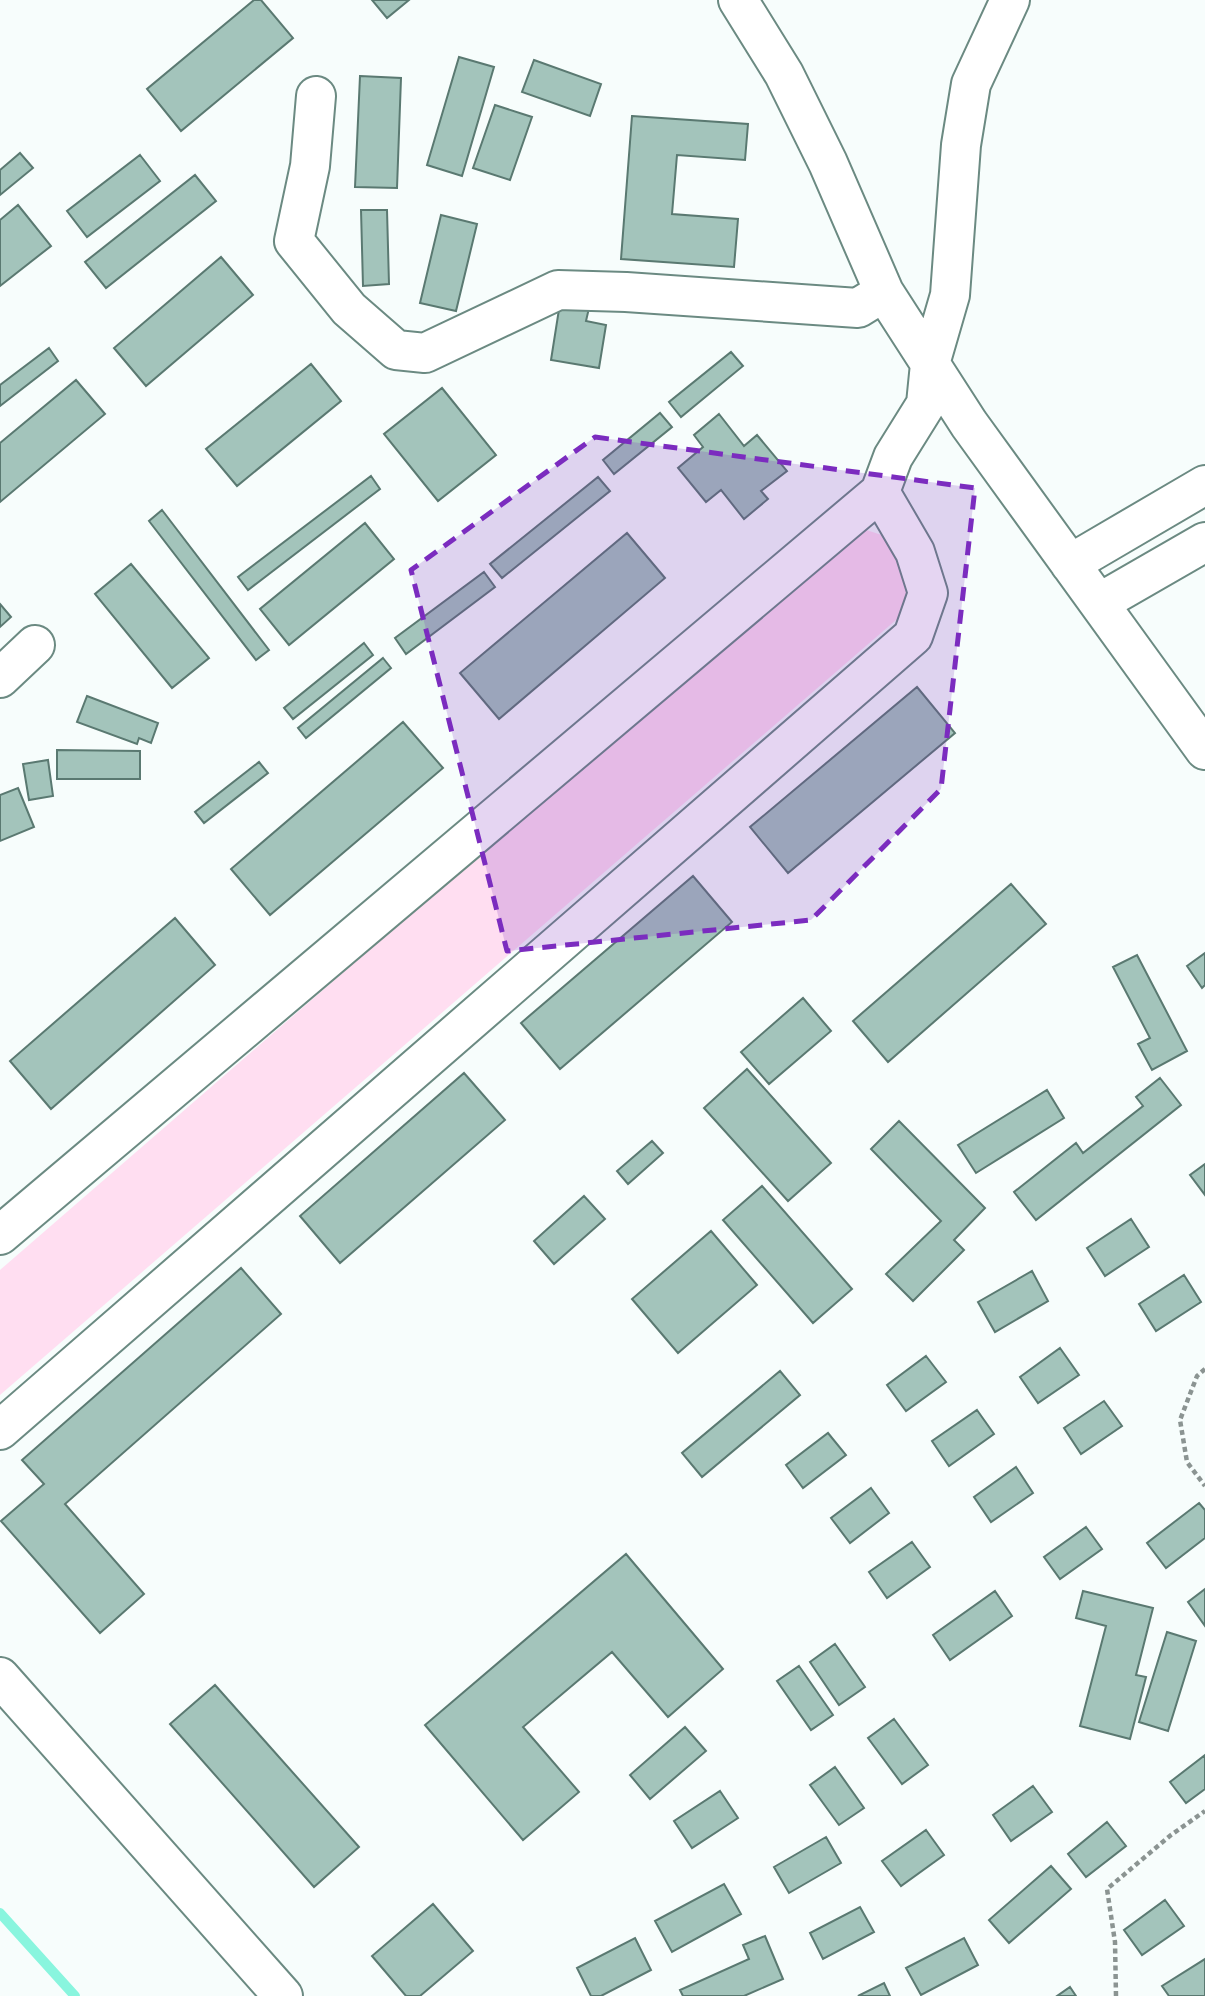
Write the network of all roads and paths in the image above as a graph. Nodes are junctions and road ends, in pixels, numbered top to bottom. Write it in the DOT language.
graph roads {
  1 [pos="738,0"];
  2 [pos="1010,0"];
  3 [pos="316,96"];
  4 [pos="884,292"];
  5 [pos="930,364"];
  6 [pos="1205,485"];
  7 [pos="880,492"];
  8 [pos="1205,542"];
  9 [pos="1070,564"];
  10 [pos="1099,603"];
  11 [pos="35,645"];
  12 [pos="0,678"];
  13 [pos="1205,750"];
  14 [pos="0,1235"];
  15 [pos="1205,1369"];
  16 [pos="0,1430"];
  17 [pos="1205,1486"];
  18 [pos="0,1677"];
  19 [pos="1205,1811"];
  20 [pos="283,1996"];
  21 [pos="1116,1996"];
  1 -- 4 [label="street"];
  2 -- 5 [label="street"];
  3 -- 4 [label="street"];
  4 -- 5 [label="street"];
  5 -- 7 [label="street"];
  5 -- 9 [label="street"];
  6 -- 9 [label="street"];
  7 -- 14 [label="street"];
  7 -- 16 [label="street"];
  8 -- 10 [label="street"];
  9 -- 10 [label="street"];
  10 -- 13 [label="street"];
  11 -- 12 [label="street"];
  15 -- 17 [label="path"];
  18 -- 20 [label="street"];
  19 -- 21 [label="path"];
}
